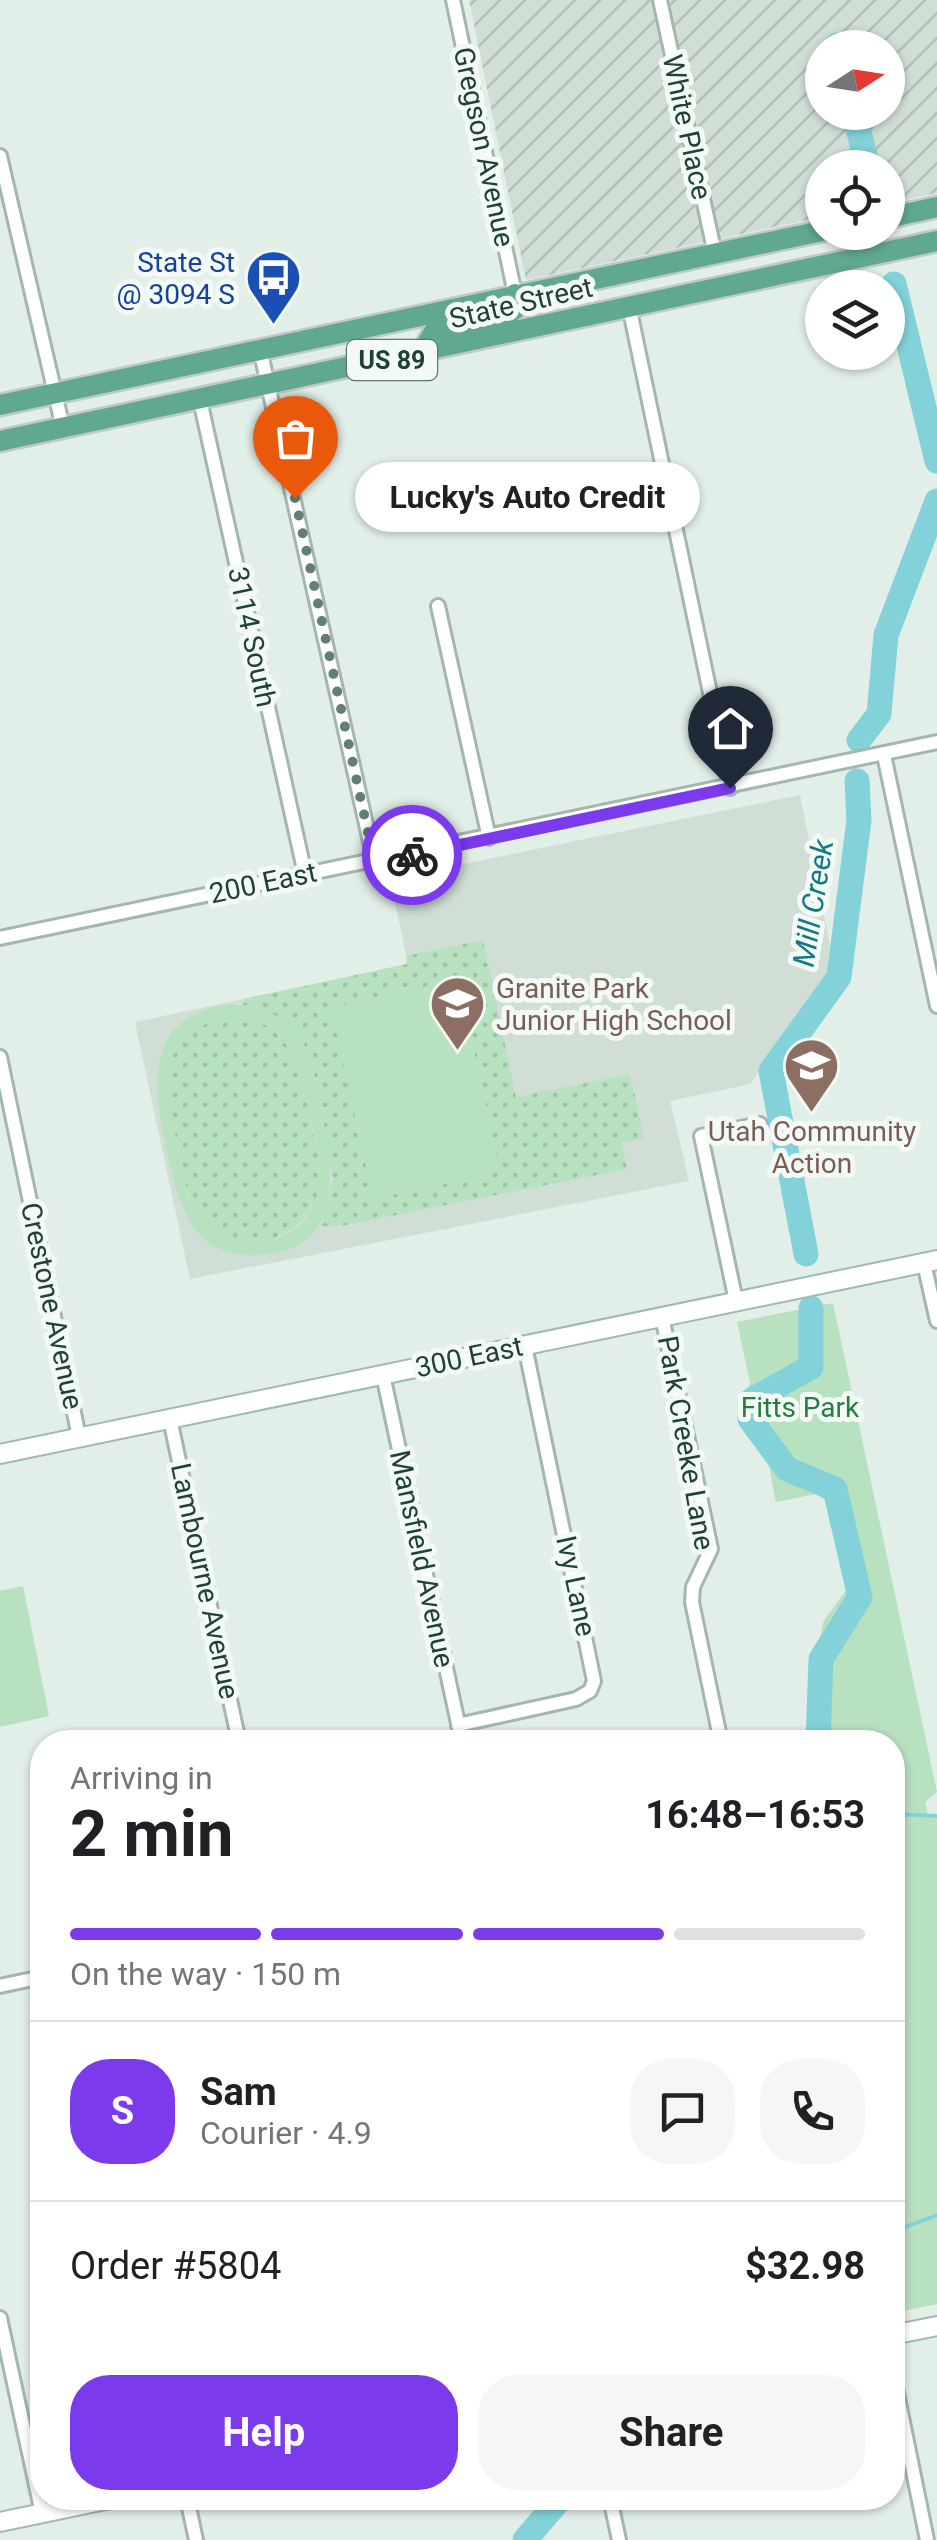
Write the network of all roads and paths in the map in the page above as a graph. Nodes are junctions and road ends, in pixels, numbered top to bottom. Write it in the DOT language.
graph roads {
  1 [pos="453,0"];
  2 [pos="660,0"];
  3 [pos="0,156"];
  4 [pos="937,207"];
  5 [pos="905,214"];
  6 [pos="805,235"];
  7 [pos="937,242"];
  8 [pos="714,254"];
  9 [pos="515,294"];
  10 [pos="629,306"];
  11 [pos="260,349"];
  12 [pos="421,354"];
  13 [pos="270,385"];
  14 [pos="56,392"];
  15 [pos="200,400"];
  16 [pos="0,405"];
  17 [pos="64,428"];
  18 [pos="0,441"];
  19 [pos="438,606"];
  20 [pos="937,742"];
  21 [pos="884,755"];
  22 [pos="730,788"];
  23 [pos="489,838"];
  24 [pos="374,860"];
  25 [pos="305,874"];
  26 [pos="0,938"];
  27 [pos="937,1006"];
  28 [pos="0,1057"];
  29 [pos="760,1124"];
  30 [pos="931,1262"];
  31 [pos="736,1302"];
  32 [pos="662,1317"];
  33 [pos="937,1321"];
  34 [pos="524,1346"];
  35 [pos="382,1375"];
  36 [pos="170,1418"];
  37 [pos="79,1437"];
  38 [pos="0,1454"];
  39 [pos="458,1725"];
  40 [pos="236,1730"];
  41 [pos="459,1730"];
  42 [pos="719,1730"];
  43 [pos="30,1980"];
  44 [pos="0,1986"];
  45 [pos="0,2318"];
  46 [pos="937,2326"];
  47 [pos="905,2332"];
  48 [pos="905,2432"];
  49 [pos="30,2457"];
  50 [pos="41,2510"];
  51 [pos="57,2510"];
  52 [pos="190,2510"];
  53 [pos="613,2510"];
  54 [pos="42,2513"];
  55 [pos="0,2522"];
  56 [pos="196,2540"];
  57 [pos="619,2540"];
  58 [pos="927,2540"];
  1 -- 9 [label="street, Gregson Avenue"];
  2 -- 8 [label="street, White Place"];
  3 -- 14 [label="street"];
  4 -- 5 [label="main road"];
  6 -- 8 [label="main road, State Street / US 89"];
  7 -- 10 [label="main road, State Street / US 89"];
  8 -- 9 [label="main road, State Street / US 89"];
  9 -- 11 [label="main road, State Street / US 89"];
  9 -- 12 [label="main road"];
  10 -- 12 [label="main road, State Street / US 89"];
  10 -- 22 [label="street"];
  11 -- 13 [label="street"];
  11 -- 14 [label="main road, State Street / US 89"];
  12 -- 13 [label="main road, State Street / US 89"];
  13 -- 15 [label="main road, State Street / US 89"];
  13 -- 24 [label="street"];
  14 -- 16 [label="main road, State Street / US 89"];
  14 -- 17 [label="street"];
  15 -- 17 [label="main road, State Street / US 89"];
  15 -- 25 [label="street, 3114 South"];
  17 -- 18 [label="main road, State Street / US 89"];
  19 -- 23 [label="street"];
  20 -- 21 [label="street, 200 East"];
  21 -- 22 [label="street, 200 East"];
  21 -- 27 [label="street"];
  22 -- 23 [label="street, 200 East"];
  23 -- 24 [label="street, 200 East"];
  24 -- 25 [label="street, 200 East"];
  25 -- 26 [label="street, 200 East"];
  28 -- 37 [label="street, Crestone Avenue"];
  29 -- 31 [label="street"];
  30 -- 31 [label="street, 300 East"];
  30 -- 33 [label="street"];
  31 -- 32 [label="street, 300 East"];
  32 -- 34 [label="street, 300 East"];
  32 -- 42 [label="street, Park Creeke Lane"];
  34 -- 35 [label="street, 300 East"];
  34 -- 39 [label="street, Ivy Lane"];
  35 -- 36 [label="street, 300 East"];
  35 -- 39 [label="street, Mansfield Avenue"];
  36 -- 37 [label="street, 300 East"];
  36 -- 40 [label="street, Lambourne Avenue"];
  37 -- 38 [label="street, 300 East"];
  39 -- 41 [label="street, Mansfield Avenue"];
  43 -- 44 [label="street"];
  45 -- 49 [label="street"];
  46 -- 47 [label="street"];
  48 -- 58 [label="street"];
  50 -- 54 [label="street"];
  51 -- 54 [label="street"];
  52 -- 56 [label="street"];
  53 -- 57 [label="street"];
  54 -- 55 [label="street"];
}
